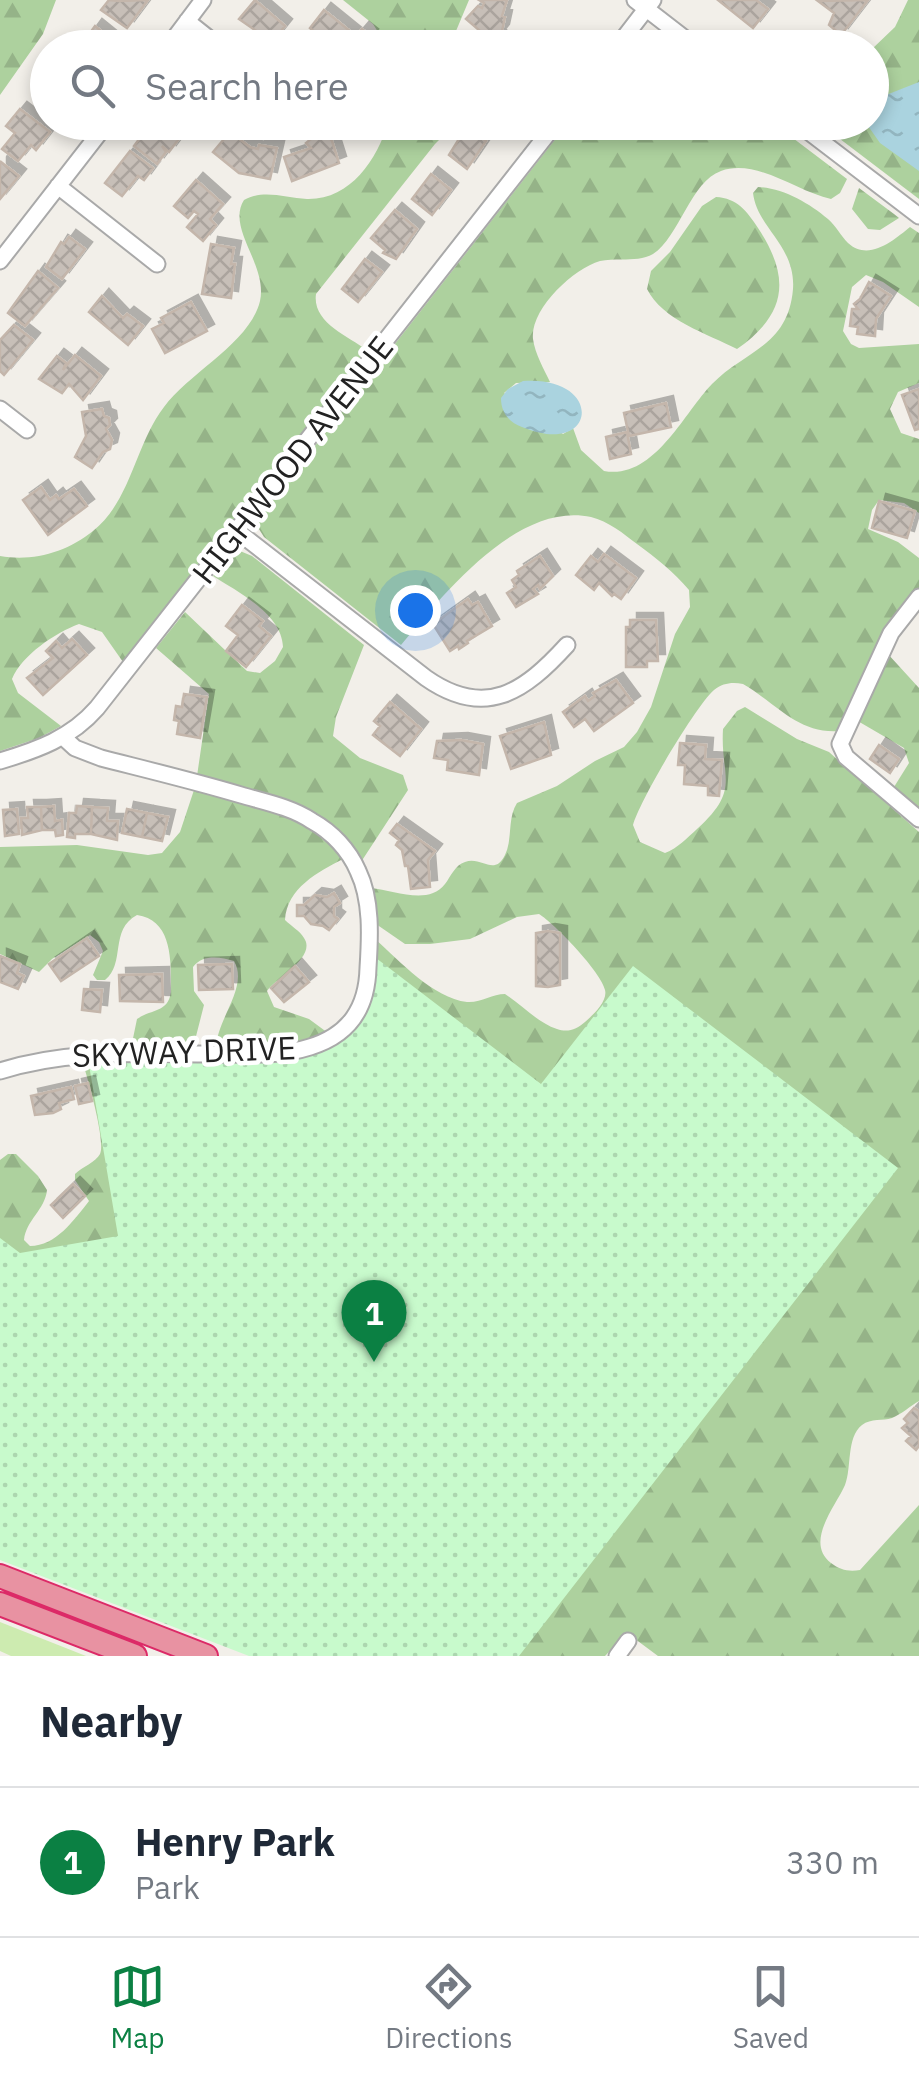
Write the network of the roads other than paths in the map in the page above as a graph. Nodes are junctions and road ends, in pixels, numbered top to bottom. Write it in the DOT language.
graph roads {
  1 [pos="203,0"];
  2 [pos="645,3"];
  3 [pos="187,21"];
  4 [pos="180,30"];
  5 [pos="198,30"];
  6 [pos="628,30"];
  7 [pos="676,30"];
  8 [pos="94,140"];
  9 [pos="543,140"];
  10 [pos="820,140"];
  11 [pos="58,186"];
  12 [pos="919,216"];
  13 [pos="0,261"];
  14 [pos="157,264"];
  15 [pos="0,409"];
  16 [pos="27,430"];
  17 [pos="237,530"];
  18 [pos="919,597"];
  19 [pos="566,645"];
  20 [pos="63,737"];
  21 [pos="0,761"];
  22 [pos="919,819"];
  23 [pos="0,1071"];
  24 [pos="0,1576"];
  25 [pos="0,1604"];
  26 [pos="628,1641"];
  27 [pos="135,1656"];
  28 [pos="206,1656"];
  29 [pos="617,1656"];
  1 -- 3 [label="street"];
  2 -- 6 [label="street"];
  2 -- 7 [label="street"];
  3 -- 4 [label="street"];
  3 -- 5 [label="street"];
  8 -- 11 [label="street"];
  9 -- 17 [label="street, HIGHWOOD AVENUE"];
  10 -- 12 [label="street"];
  11 -- 13 [label="street"];
  11 -- 14 [label="street"];
  15 -- 16 [label="street"];
  17 -- 19 [label="street"];
  17 -- 20 [label="street, HIGHWOOD AVENUE"];
  18 -- 22 [label="street"];
  20 -- 21 [label="street, HIGHWOOD AVENUE"];
  20 -- 23 [label="street, SKYWAY DRIVE"];
  24 -- 28 [label="highway"];
  25 -- 27 [label="highway"];
  26 -- 29 [label="street"];
}
